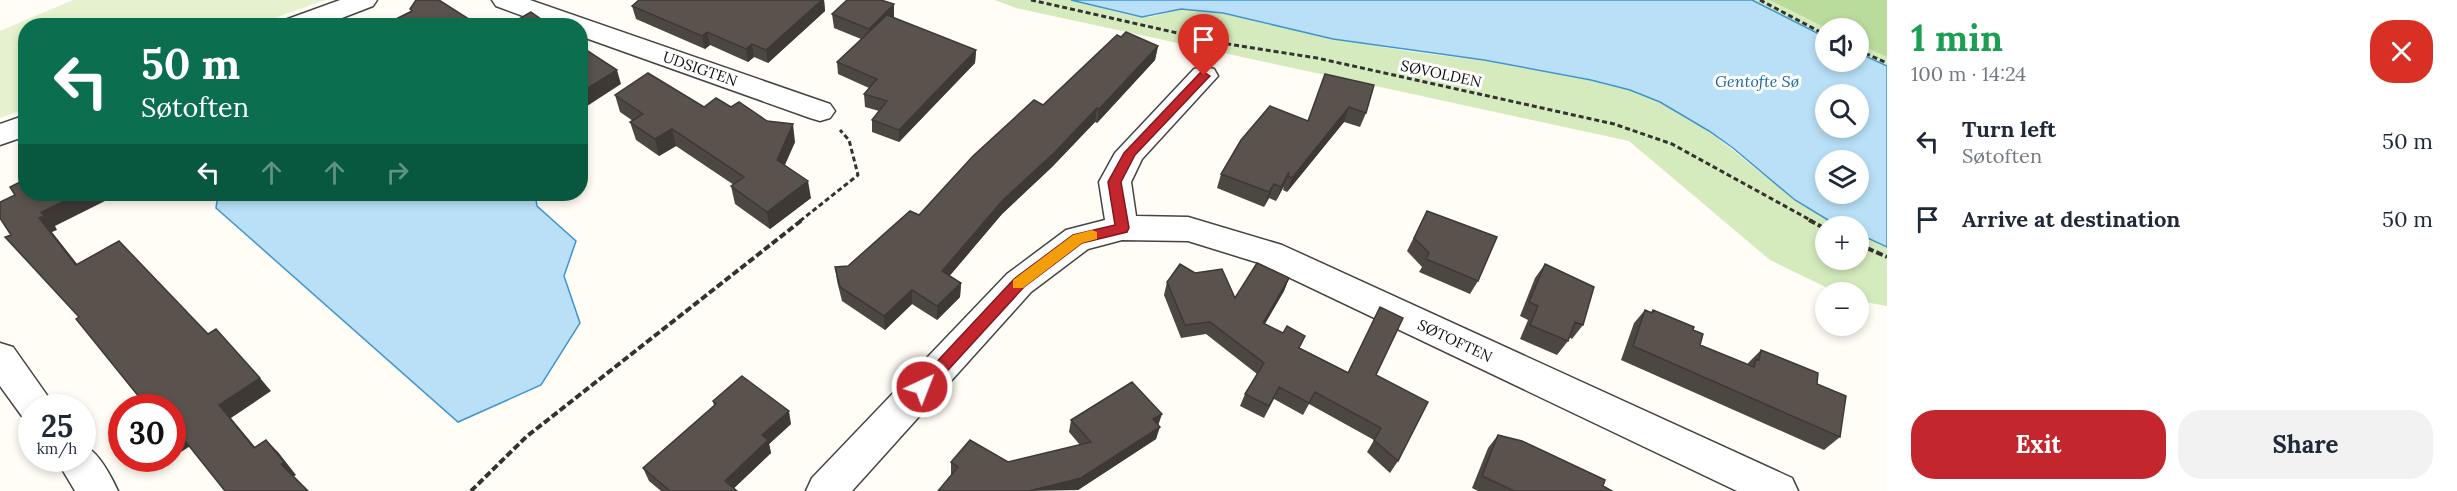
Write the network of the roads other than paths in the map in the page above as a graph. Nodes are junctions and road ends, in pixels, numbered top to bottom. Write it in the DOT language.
graph roads {
  1 [pos="364,0"];
  2 [pos="505,0"];
  3 [pos="316,18"];
  4 [pos="556,18"];
  5 [pos="588,29"];
  6 [pos="1204,76"];
  7 [pos="820,111"];
  8 [pos="18,128"];
  9 [pos="0,135"];
  10 [pos="1122,228"];
  11 [pos="0,358"];
  12 [pos="27,394"];
  13 [pos="84,472"];
  14 [pos="98,491"];
  15 [pos="826,491"];
  16 [pos="1778,491"];
  1 -- 3 [label="street"];
  2 -- 4 [label="street, UDSIGTEN"];
  5 -- 7 [label="street, UDSIGTEN"];
  6 -- 10 [label="street"];
  8 -- 9 [label="street"];
  10 -- 15 [label="street, SØTOFTEN"];
  10 -- 16 [label="street, SØTOFTEN"];
  11 -- 12 [label="street"];
  13 -- 14 [label="street"];
}
